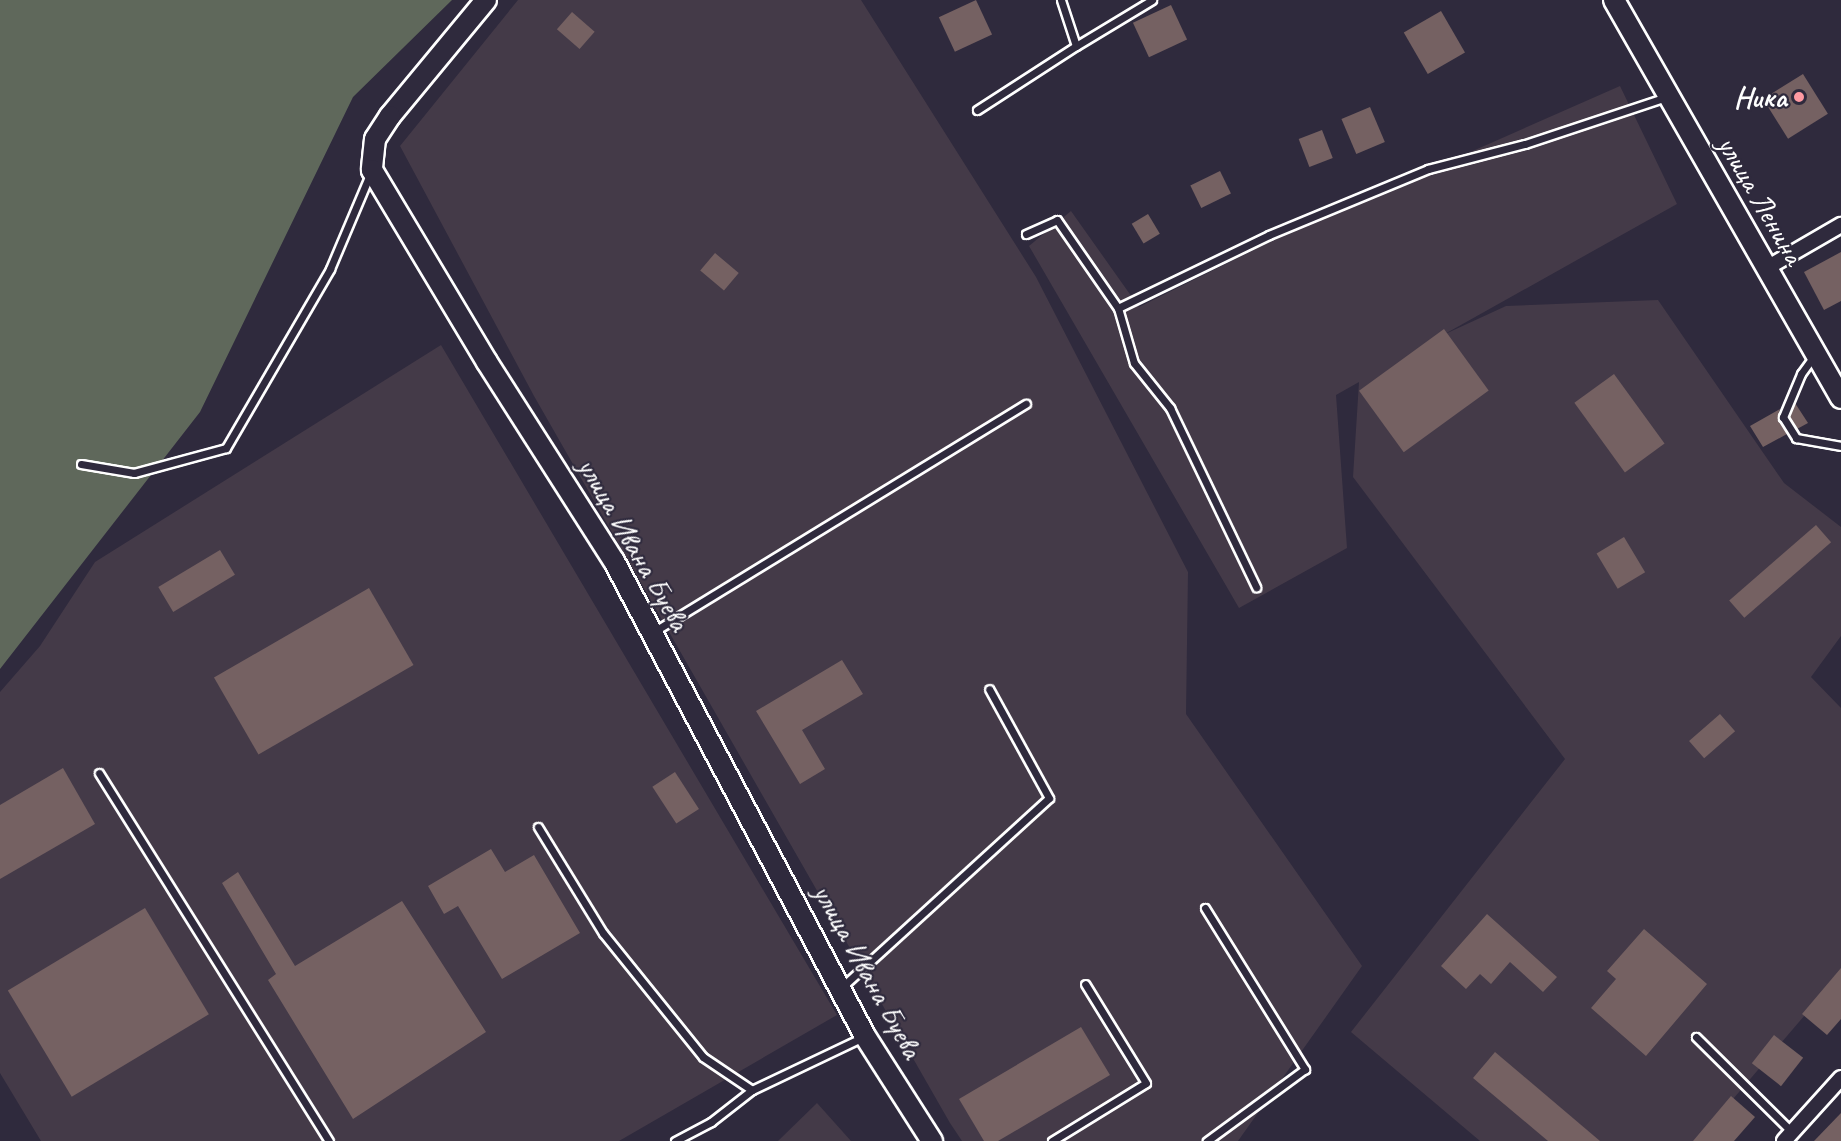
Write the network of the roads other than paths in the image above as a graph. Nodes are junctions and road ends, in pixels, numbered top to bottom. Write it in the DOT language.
graph roads {
  1 [pos="486,0"];
  2 [pos="1061,0"];
  3 [pos="1152,0"];
  4 [pos="1614,0"];
  5 [pos="1076,46"];
  6 [pos="1668,96"];
  7 [pos="977,110"];
  8 [pos="372,170"];
  9 [pos="1841,225"];
  10 [pos="1026,234"];
  11 [pos="1766,269"];
  12 [pos="1118,308"];
  13 [pos="1815,354"];
  14 [pos="1841,398"];
  15 [pos="1026,404"];
  16 [pos="1841,446"];
  17 [pos="81,464"];
  18 [pos="1256,587"];
  19 [pos="652,632"];
  20 [pos="989,689"];
  21 [pos="99,773"];
  22 [pos="538,827"];
  23 [pos="1205,908"];
  24 [pos="1085,984"];
  25 [pos="840,989"];
  26 [pos="865,1036"];
  27 [pos="1696,1037"];
  28 [pos="1841,1078"];
  29 [pos="752,1090"];
  30 [pos="1788,1137"];
  31 [pos="328,1141"];
  32 [pos="675,1141"];
  33 [pos="932,1141"];
  34 [pos="1052,1141"];
  35 [pos="1207,1141"];
  1 -- 8 [label="street"];
  2 -- 5 [label="lane"];
  3 -- 5 [label="lane"];
  4 -- 6 [label="street, улица Ленина"];
  5 -- 7 [label="lane"];
  6 -- 11 [label="street, улица Ленина"];
  6 -- 12 [label="lane"];
  8 -- 17 [label="lane"];
  8 -- 19 [label="street, улица Ивана Буева"];
  9 -- 11 [label="street"];
  10 -- 12 [label="lane"];
  11 -- 13 [label="street, улица Ленина"];
  12 -- 18 [label="lane"];
  13 -- 14 [label="street, улица Ленина"];
  13 -- 16 [label="lane"];
  15 -- 19 [label="lane"];
  19 -- 25 [label="street, улица Ивана Буева"];
  20 -- 25 [label="lane"];
  21 -- 31 [label="lane"];
  22 -- 29 [label="lane"];
  23 -- 35 [label="lane"];
  24 -- 34 [label="lane"];
  25 -- 26 [label="street, улица Ивана Буева"];
  26 -- 29 [label="lane"];
  26 -- 33 [label="street, улица Ивана Буева"];
  27 -- 30 [label="lane"];
  28 -- 30 [label="street"];
  29 -- 32 [label="lane"];
}
